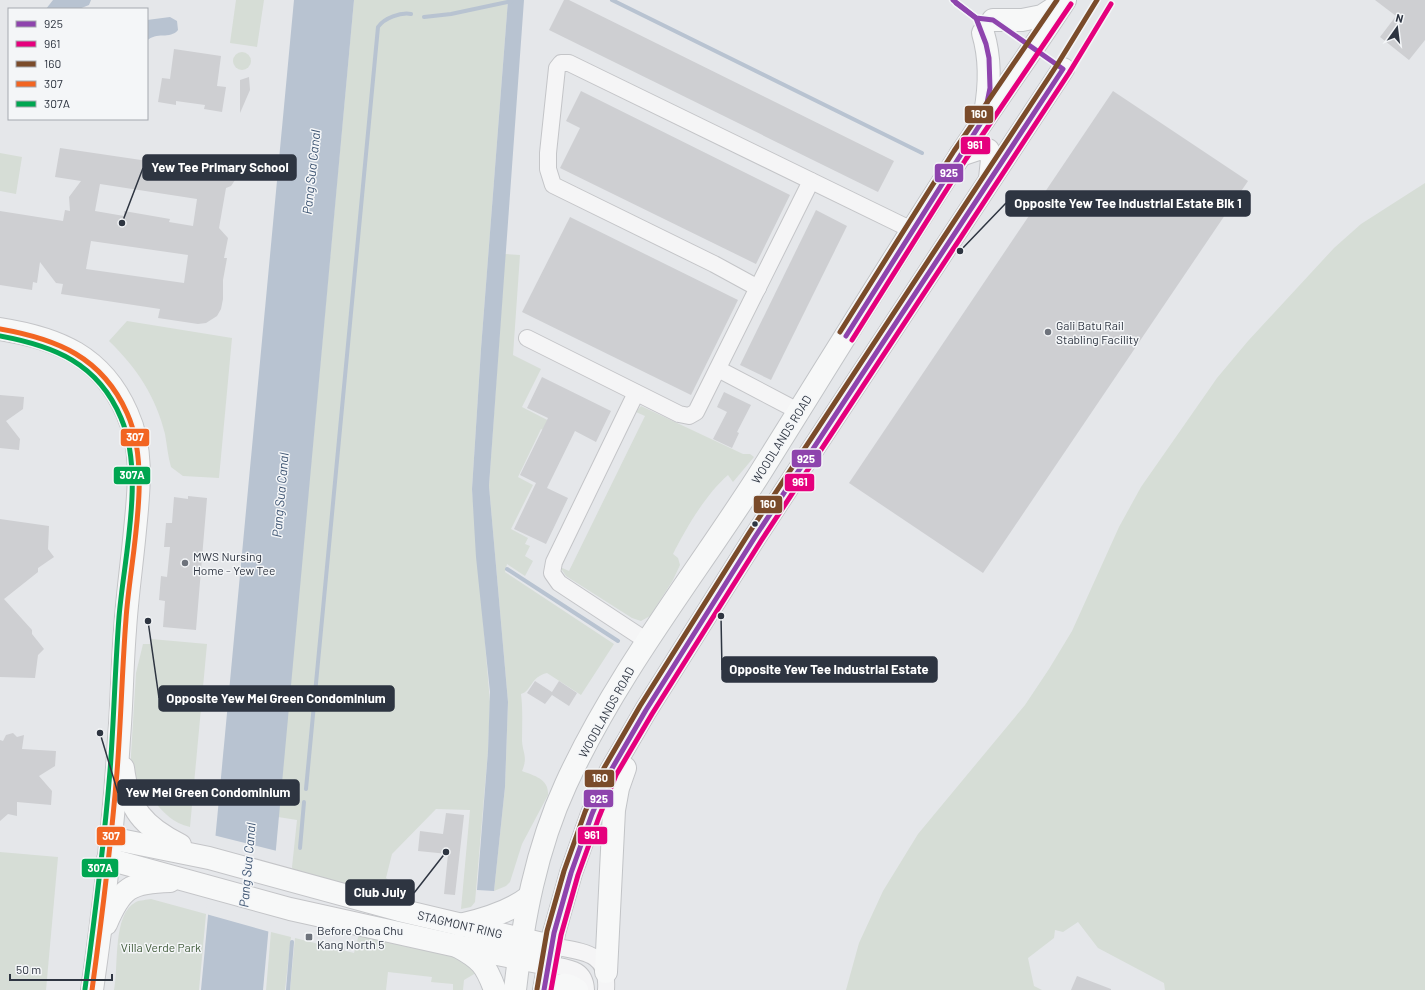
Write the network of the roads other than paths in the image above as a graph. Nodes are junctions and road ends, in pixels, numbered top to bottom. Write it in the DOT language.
graph roads {
  1 [pos="1065,0"];
  2 [pos="1063,68"];
  3 [pos="984,118"];
  4 [pos="960,155"];
  5 [pos="990,178"];
  6 [pos="811,182"];
  7 [pos="912,230"];
  8 [pos="758,288"];
  9 [pos="0,329"];
  10 [pos="527,338"];
  11 [pos="718,369"];
  12 [pos="636,393"];
  13 [pos="798,411"];
  14 [pos="647,641"];
  15 [pos="646,710"];
  16 [pos="119,739"];
  17 [pos="110,838"];
  18 [pos="205,857"];
  19 [pos="540,857"];
  20 [pos="108,860"];
  21 [pos="198,883"];
  22 [pos="529,897"];
  23 [pos="498,912"];
  24 [pos="460,925"];
  25 [pos="98,944"];
  26 [pos="457,946"];
  27 [pos="520,948"];
  28 [pos="550,955"];
  29 [pos="606,981"];
  30 [pos="92,990"];
  31 [pos="495,990"];
  32 [pos="515,990"];
  33 [pos="544,990"];
  34 [pos="552,990"];
  35 [pos="577,990"];
  36 [pos="586,990"];
  1 -- 3 [label="main road, WOODLANDS ROAD"];
  1 -- 3 [label="main road"];
  2 -- 5 [label="main road"];
  3 -- 4 [label="main road, WOODLANDS ROAD"];
  4 -- 5 [label="main road"];
  4 -- 7 [label="main road, WOODLANDS ROAD"];
  5 -- 15 [label="main road"];
  6 -- 7 [label="street"];
  6 -- 8 [label="street"];
  6 -- 8 [label="street"];
  7 -- 13 [label="main road, WOODLANDS ROAD"];
  8 -- 11 [label="street"];
  9 -- 16 [label="main road"];
  10 -- 12 [label="street"];
  11 -- 12 [label="street"];
  11 -- 13 [label="street"];
  12 -- 14 [label="street"];
  13 -- 14 [label="main road, WOODLANDS ROAD"];
  14 -- 19 [label="main road, WOODLANDS ROAD"];
  15 -- 28 [label="main road"];
  15 -- 29 [label="main road"];
  16 -- 17 [label="main road"];
  16 -- 18 [label="main road"];
  17 -- 18 [label="main road"];
  17 -- 20 [label="main road"];
  18 -- 24 [label="main road, STAGMONT RING"];
  19 -- 22 [label="main road, WOODLANDS ROAD"];
  19 -- 23 [label="main road"];
  20 -- 21 [label="main road, STAGMONT RING"];
  20 -- 25 [label="main road"];
  21 -- 25 [label="main road"];
  21 -- 26 [label="main road, STAGMONT RING"];
  22 -- 23 [label="main road"];
  22 -- 27 [label="main road, WOODLANDS ROAD"];
  23 -- 24 [label="main road"];
  24 -- 27 [label="main road, STAGMONT RING"];
  25 -- 30 [label="main road"];
  26 -- 27 [label="main road, STAGMONT RING"];
  26 -- 31 [label="main road"];
  27 -- 28 [label="main road, STAGMONT RING"];
  27 -- 32 [label="main road, WOODLANDS ROAD"];
  28 -- 29 [label="street"];
  28 -- 33 [label="main road"];
  28 -- 36 [label="street"];
  34 -- 35 [label="main road"];
}
